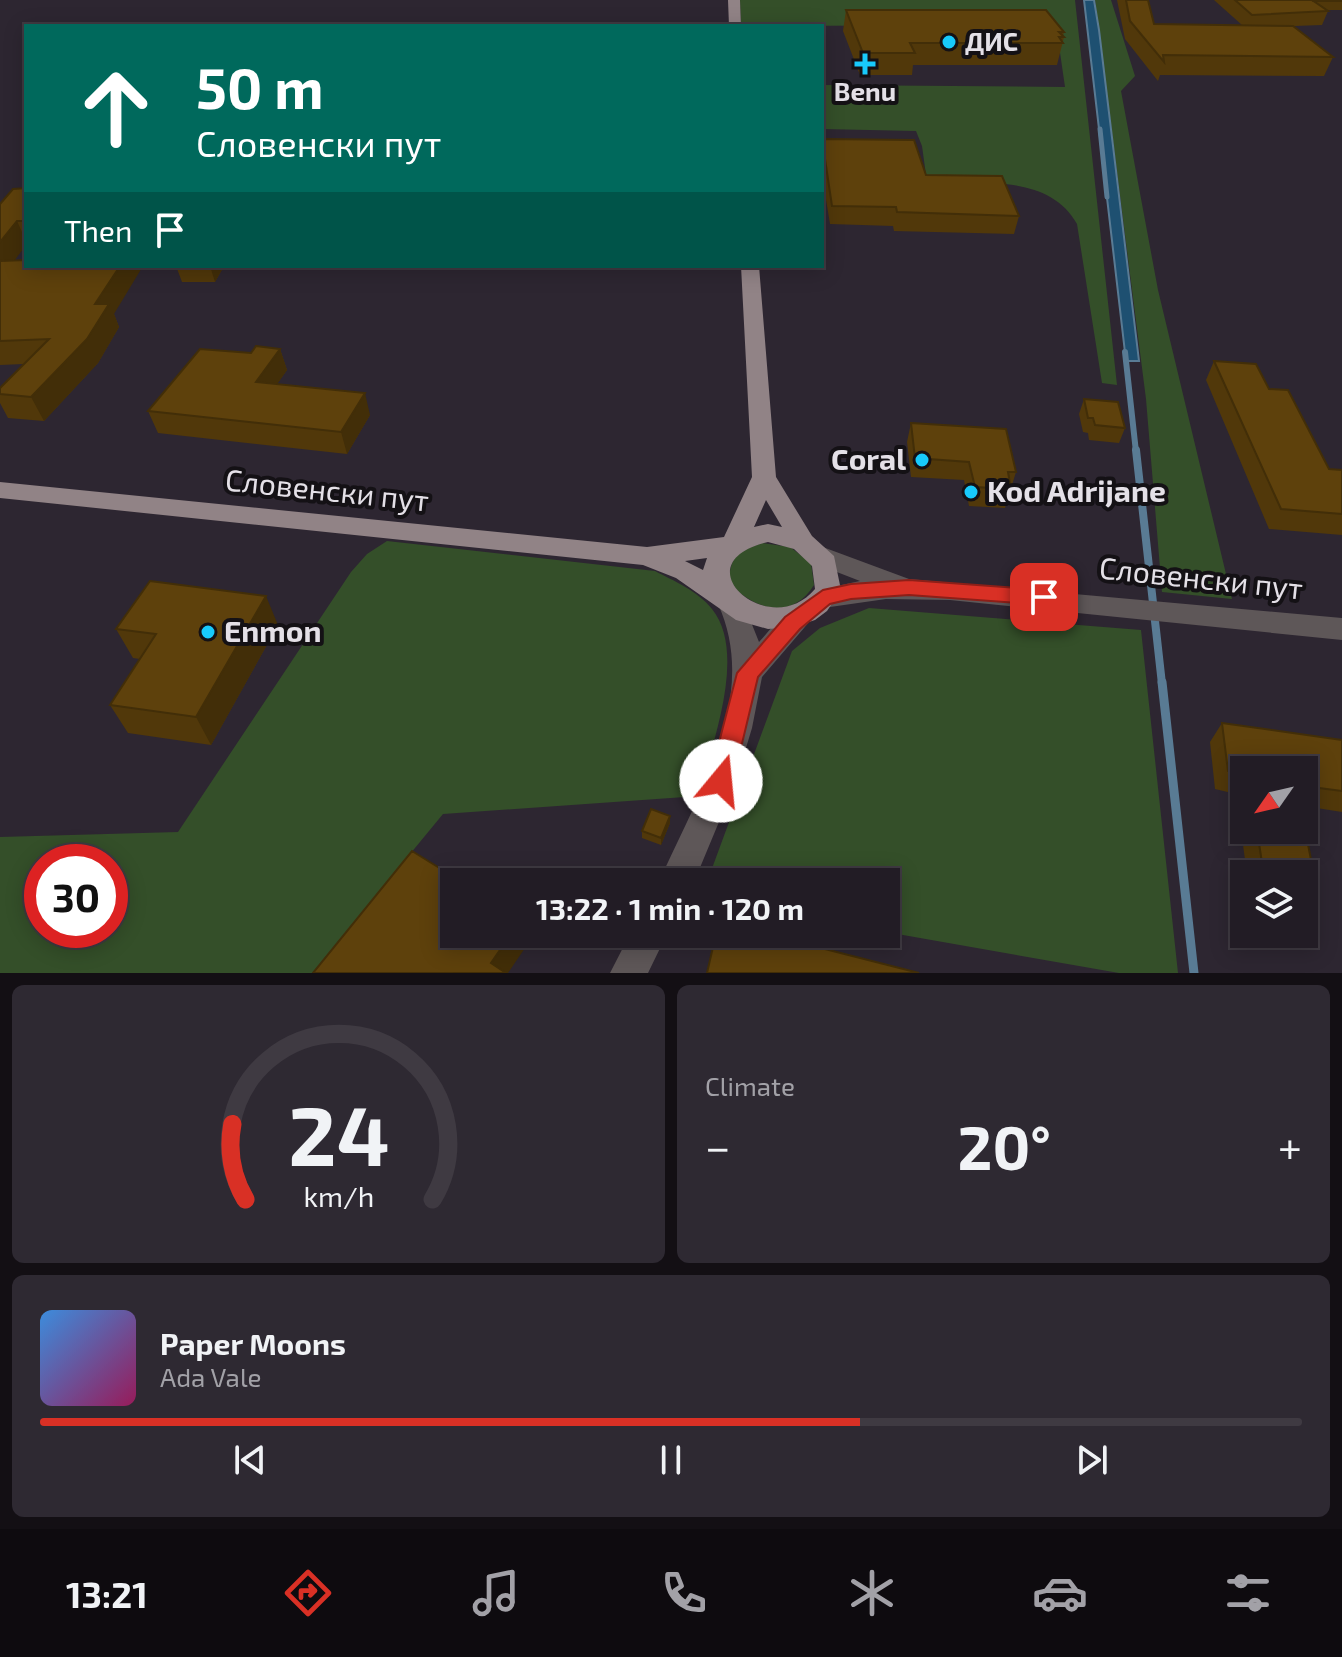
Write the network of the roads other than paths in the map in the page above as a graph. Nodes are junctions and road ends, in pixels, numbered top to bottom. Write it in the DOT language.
graph roads {
  1 [pos="734,0"];
  2 [pos="735,24"];
  3 [pos="750,268"];
  4 [pos="764,477"];
  5 [pos="0,490"];
  6 [pos="731,544"];
  7 [pos="811,548"];
  8 [pos="647,556"];
  9 [pos="909,588"];
  10 [pos="727,600"];
  11 [pos="813,606"];
  12 [pos="1342,629"];
  13 [pos="748,673"];
  14 [pos="682,868"];
  15 [pos="641,948"];
  16 [pos="628,973"];
  1 -- 2 [label="main road"];
  3 -- 4 [label="main road"];
  4 -- 6 [label="main road"];
  4 -- 7 [label="main road"];
  5 -- 8 [label="main road, Словенски пут"];
  6 -- 7 [label="main road"];
  6 -- 8 [label="main road, Словенски пут"];
  6 -- 10 [label="main road"];
  7 -- 9 [label="street, Словенски пут"];
  7 -- 11 [label="main road"];
  8 -- 10 [label="main road, Словенски пут"];
  9 -- 11 [label="street, Словенски пут"];
  9 -- 12 [label="street, Словенски пут"];
  10 -- 11 [label="main road"];
  10 -- 13 [label="street"];
  11 -- 13 [label="street"];
  13 -- 14 [label="street"];
  15 -- 16 [label="street"];
}
